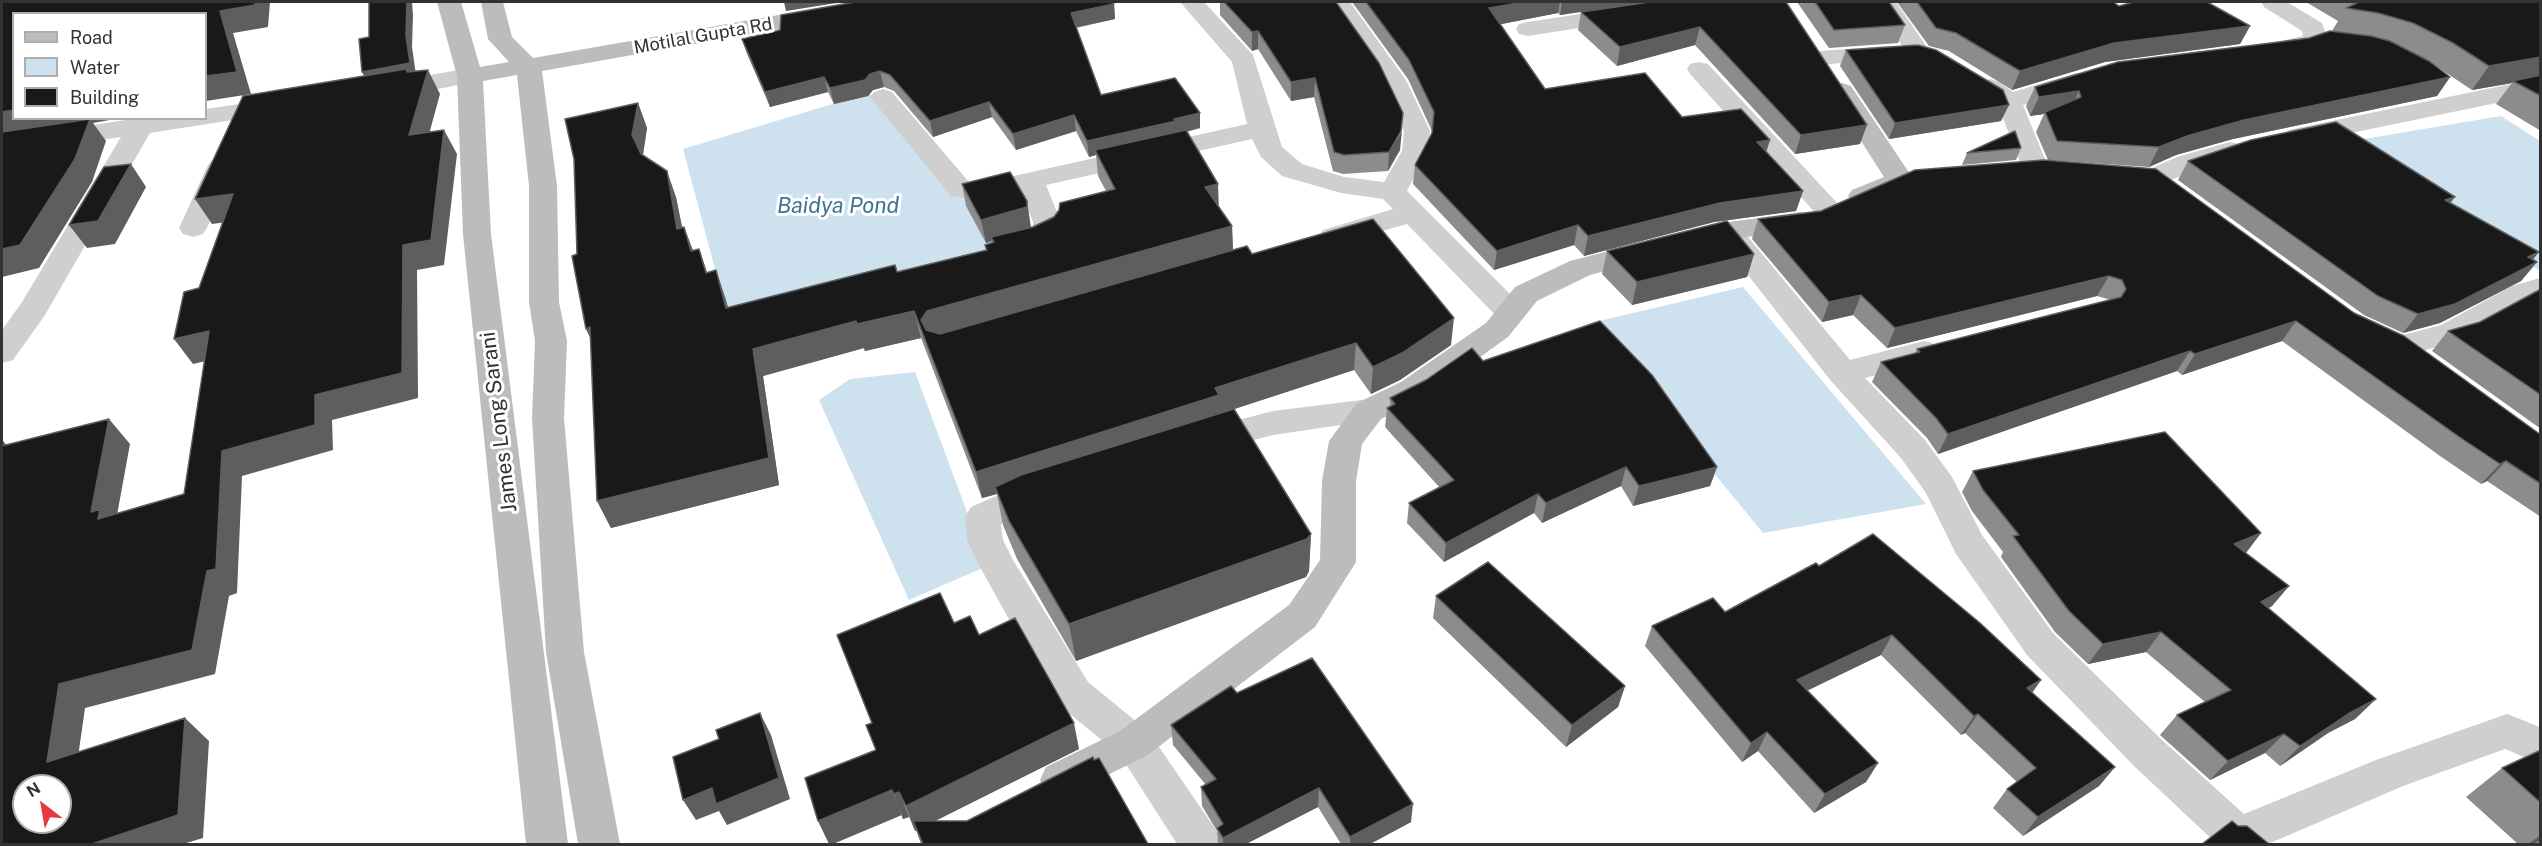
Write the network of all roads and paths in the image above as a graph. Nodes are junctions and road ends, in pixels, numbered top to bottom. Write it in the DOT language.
graph roads {
  1 [pos="449,2"];
  2 [pos="492,2"];
  3 [pos="876,2"];
  4 [pos="1192,2"];
  5 [pos="1338,2"];
  6 [pos="1700,2"];
  7 [pos="1885,2"];
  8 [pos="2272,2"];
  9 [pos="1528,28"];
  10 [pos="1814,48"];
  11 [pos="2254,52"];
  12 [pos="529,68"];
  13 [pos="1699,69"];
  14 [pos="470,76"];
  15 [pos="2094,76"];
  16 [pos="1974,78"];
  17 [pos="2442,85"];
  18 [pos="2541,86"];
  19 [pos="369,93"];
  20 [pos="883,97"];
  21 [pos="2009,101"];
  22 [pos="2465,103"];
  23 [pos="302,104"];
  24 [pos="246,111"];
  25 [pos="207,117"];
  26 [pos="183,120"];
  27 [pos="140,127"];
  28 [pos="1261,129"];
  29 [pos="2,147"];
  30 [pos="2035,170"];
  31 [pos="1030,180"];
  32 [pos="1392,192"];
  33 [pos="2181,200"];
  34 [pos="1829,211"];
  35 [pos="1412,213"];
  36 [pos="193,228"];
  37 [pos="1728,232"];
  38 [pos="1310,243"];
  39 [pos="993,253"];
  40 [pos="2541,288"];
  41 [pos="1511,313"];
  42 [pos="2352,324"];
  43 [pos="1947,346"];
  44 [pos="2400,346"];
  45 [pos="2,352"];
  46 [pos="2428,367"];
  47 [pos="1842,373"];
  48 [pos="1369,411"];
  49 [pos="1169,452"];
  50 [pos="1070,484"];
  51 [pos="1134,743"];
  52 [pos="2541,746"];
  53 [pos="1029,796"];
  54 [pos="592,800"];
  55 [pos="546,831"];
  56 [pos="2242,840"];
  57 [pos="600,844"];
  58 [pos="1201,844"];
  1 -- 14 [label="main road, James Long Sarani"];
  2 -- 12 [label="main road"];
  3 -- 12 [label="main road, Motilal Gupta Rd"];
  4 -- 28 [label="street"];
  5 -- 32 [label="street"];
  6 -- 9 [label="street"];
  7 -- 10 [label="street"];
  8 -- 11 [label="street"];
  10 -- 34 [label="main road"];
  12 -- 14 [label="main road, Motilal Gupta Rd"];
  12 -- 54 [label="main road"];
  13 -- 34 [label="street"];
  14 -- 19 [label="street"];
  14 -- 55 [label="main road, James Long Sarani"];
  15 -- 21 [label="street"];
  16 -- 21 [label="street"];
  17 -- 22 [label="street"];
  18 -- 22 [label="street"];
  20 -- 31 [label="street"];
  21 -- 30 [label="street"];
  22 -- 33 [label="street"];
  23 -- 24 [label="street"];
  24 -- 25 [label="street"];
  24 -- 36 [label="street"];
  26 -- 27 [label="street"];
  27 -- 29 [label="street"];
  27 -- 45 [label="street"];
  28 -- 31 [label="street"];
  28 -- 32 [label="street"];
  31 -- 39 [label="street"];
  32 -- 35 [label="street"];
  34 -- 37 [label="main road"];
  35 -- 38 [label="street"];
  35 -- 41 [label="street"];
  37 -- 41 [label="main road"];
  37 -- 47 [label="street"];
  40 -- 44 [label="street"];
  41 -- 48 [label="main road"];
  42 -- 44 [label="street"];
  43 -- 47 [label="street"];
  44 -- 46 [label="street"];
  47 -- 56 [label="street"];
  48 -- 49 [label="street"];
  48 -- 51 [label="main road"];
  50 -- 51 [label="street"];
  51 -- 53 [label="main road"];
  51 -- 58 [label="street"];
  52 -- 56 [label="street"];
  54 -- 55 [label="main road"];
  54 -- 57 [label="main road"];
}
